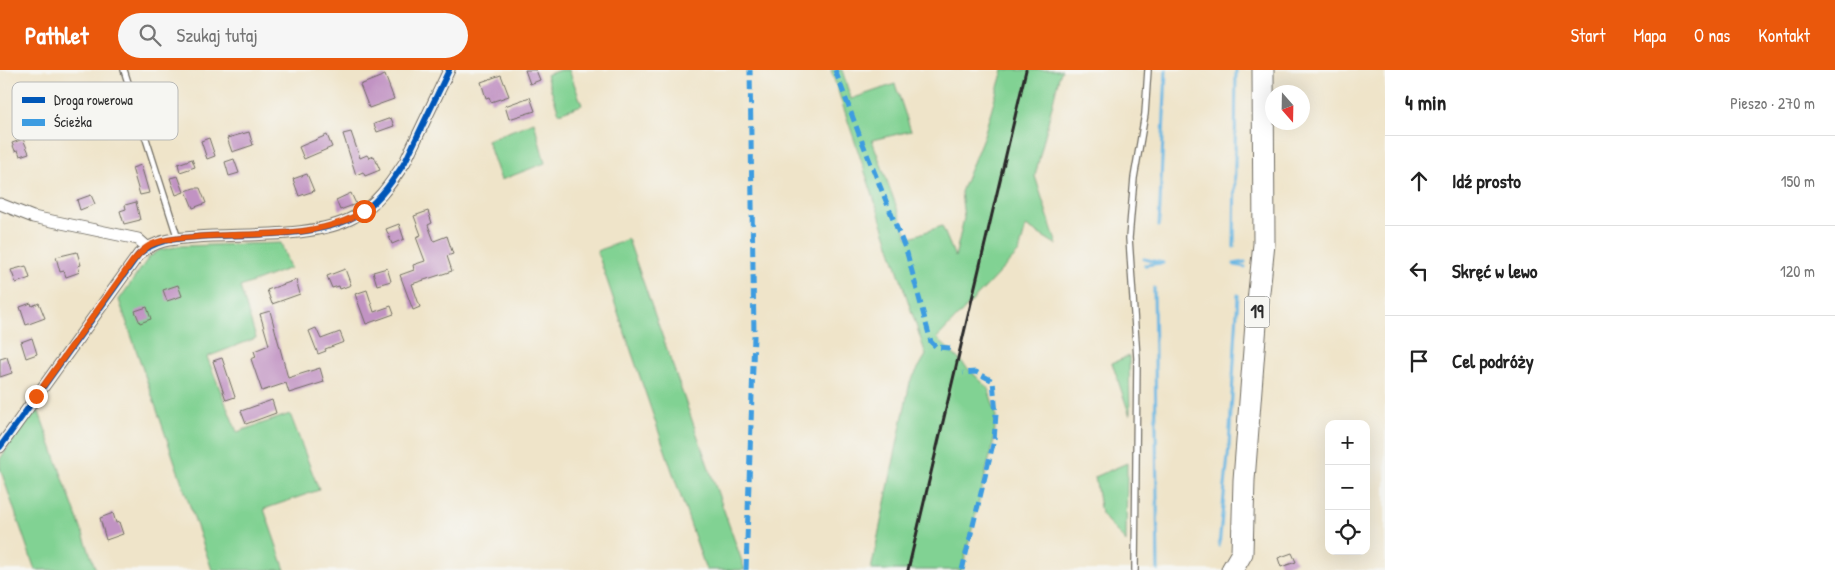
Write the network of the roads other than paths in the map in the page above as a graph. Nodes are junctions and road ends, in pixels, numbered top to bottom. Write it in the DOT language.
graph roads {
  1 [pos="124,70"];
  2 [pos="449,70"];
  3 [pos="1148,70"];
  4 [pos="1263,70"];
  5 [pos="128,82"];
  6 [pos="147,140"];
  7 [pos="0,204"];
  8 [pos="178,239"];
  9 [pos="147,247"];
  10 [pos="0,447"];
  11 [pos="1135,570"];
  12 [pos="1232,570"];
  1 -- 5 [label="lane"];
  2 -- 8 [label="street"];
  3 -- 11 [label="lane"];
  4 -- 12 [label="highway, 19"];
  6 -- 8 [label="lane"];
  7 -- 9 [label="street"];
  8 -- 9 [label="street"];
  9 -- 10 [label="street"];
}
